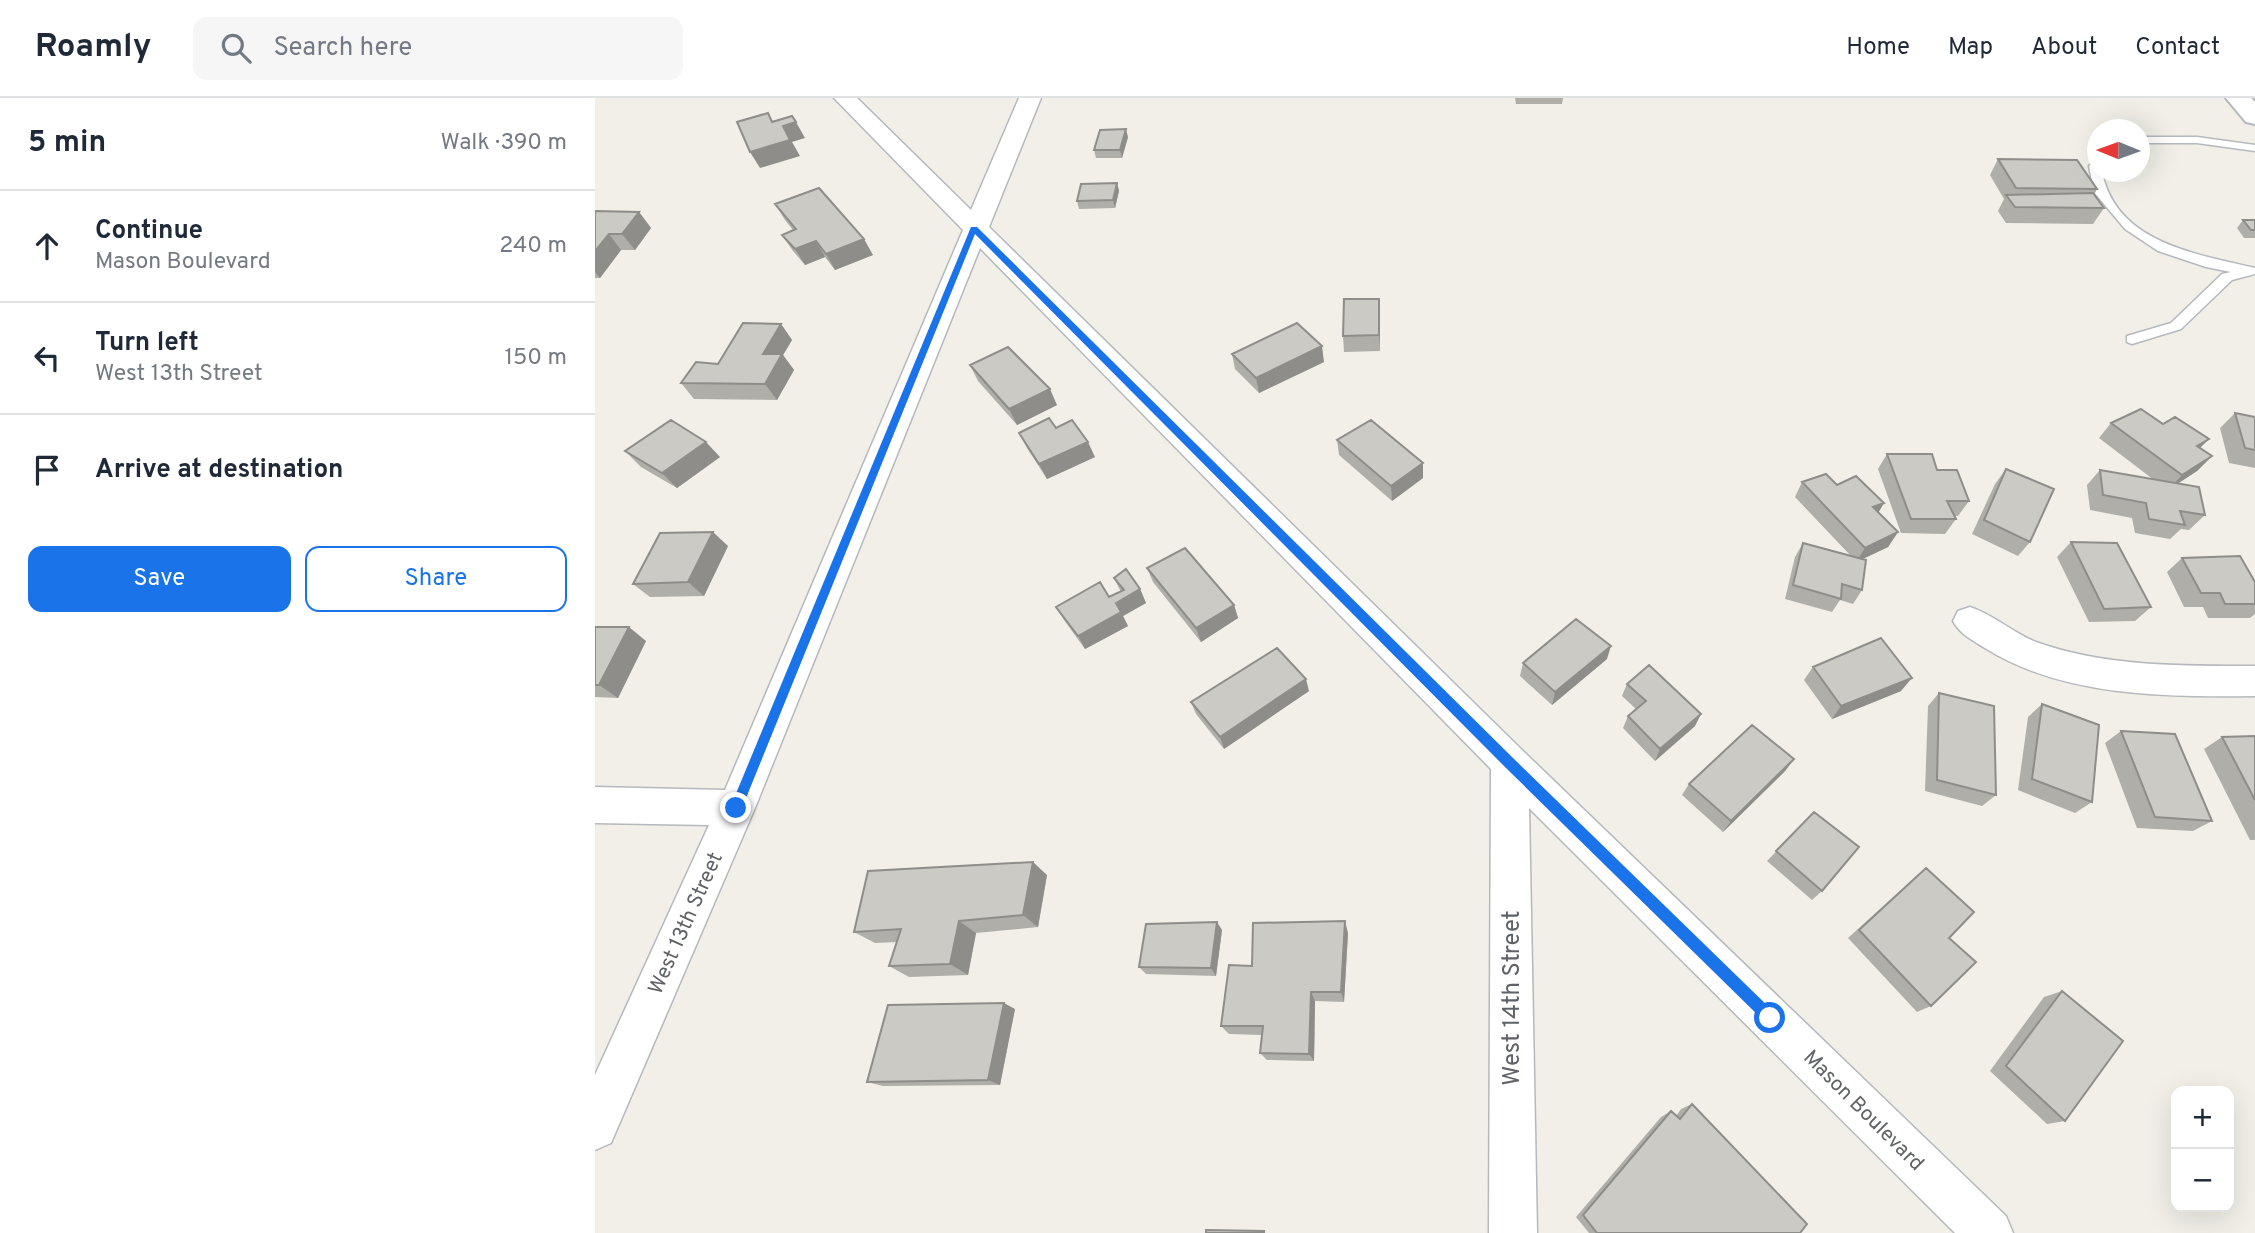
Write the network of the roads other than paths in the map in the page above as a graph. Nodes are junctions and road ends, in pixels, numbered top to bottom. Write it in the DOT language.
graph roads {
  1 [pos="845,98"];
  2 [pos="1030,98"];
  3 [pos="2238,98"];
  4 [pos="2255,117"];
  5 [pos="2150,140"];
  6 [pos="2255,148"];
  7 [pos="2098,182"];
  8 [pos="974,228"];
  9 [pos="2253,271"];
  10 [pos="2132,340"];
  11 [pos="1970,621"];
  12 [pos="2255,681"];
  13 [pos="1510,763"];
  14 [pos="595,805"];
  15 [pos="736,808"];
  16 [pos="595,1127"];
  17 [pos="1513,1233"];
  18 [pos="1989,1233"];
  1 -- 8 [label="street, Mason Boulevard"];
  2 -- 8 [label="street, West 13th Street"];
  3 -- 4 [label="street"];
  5 -- 6 [label="lane"];
  7 -- 9 [label="lane"];
  8 -- 13 [label="street, Mason Boulevard"];
  8 -- 15 [label="street, West 13th Street"];
  9 -- 10 [label="lane"];
  11 -- 12 [label="street"];
  13 -- 17 [label="street, West 14th Street"];
  13 -- 18 [label="street, Mason Boulevard"];
  14 -- 15 [label="street"];
  15 -- 16 [label="street, West 13th Street"];
}
